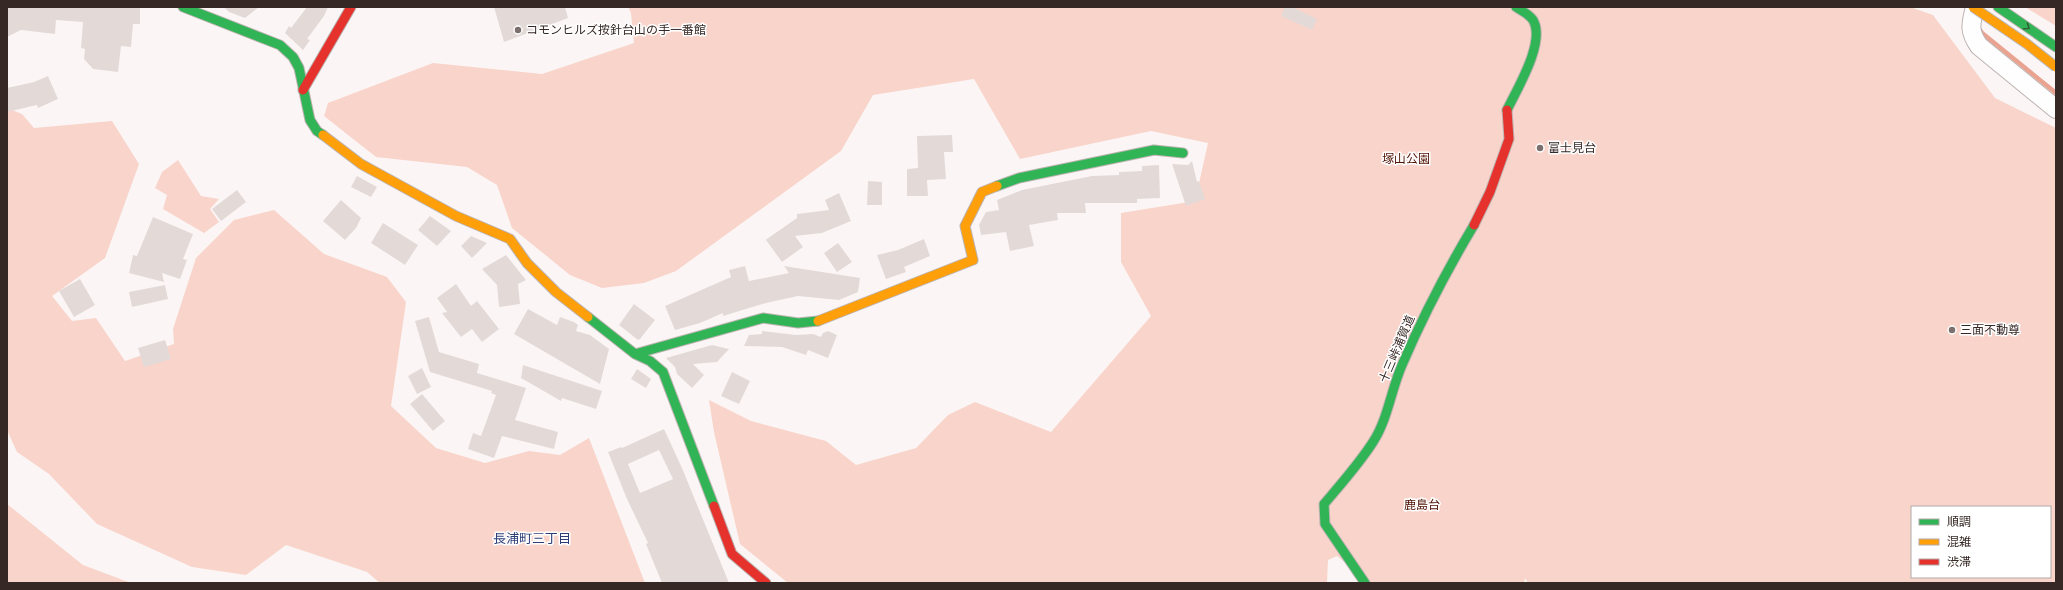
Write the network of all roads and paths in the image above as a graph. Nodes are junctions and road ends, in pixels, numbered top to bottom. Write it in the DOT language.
graph roads {
  1 [pos="182,7"];
  2 [pos="351,7"];
  3 [pos="1516,7"];
  4 [pos="1974,7"];
  5 [pos="1982,7"];
  6 [pos="1998,7"];
  7 [pos="2056,47"];
  8 [pos="2056,57"];
  9 [pos="2056,67"];
  10 [pos="303,90"];
  11 [pos="2056,109"];
  12 [pos="1183,153"];
  13 [pos="635,354"];
  14 [pos="766,583"];
  15 [pos="1365,583"];
  1 -- 10 [label="main road"];
  2 -- 10 [label="main road"];
  3 -- 15 [label="main road, 十三峠浦賀道"];
  4 -- 9 [label="main road, bridge"];
  4 -- 11 [label="street"];
  5 -- 8 [label="main road"];
  6 -- 7 [label="main road, one-way"];
  10 -- 13 [label="main road"];
  12 -- 13 [label="main road"];
  13 -- 14 [label="main road"];
}
